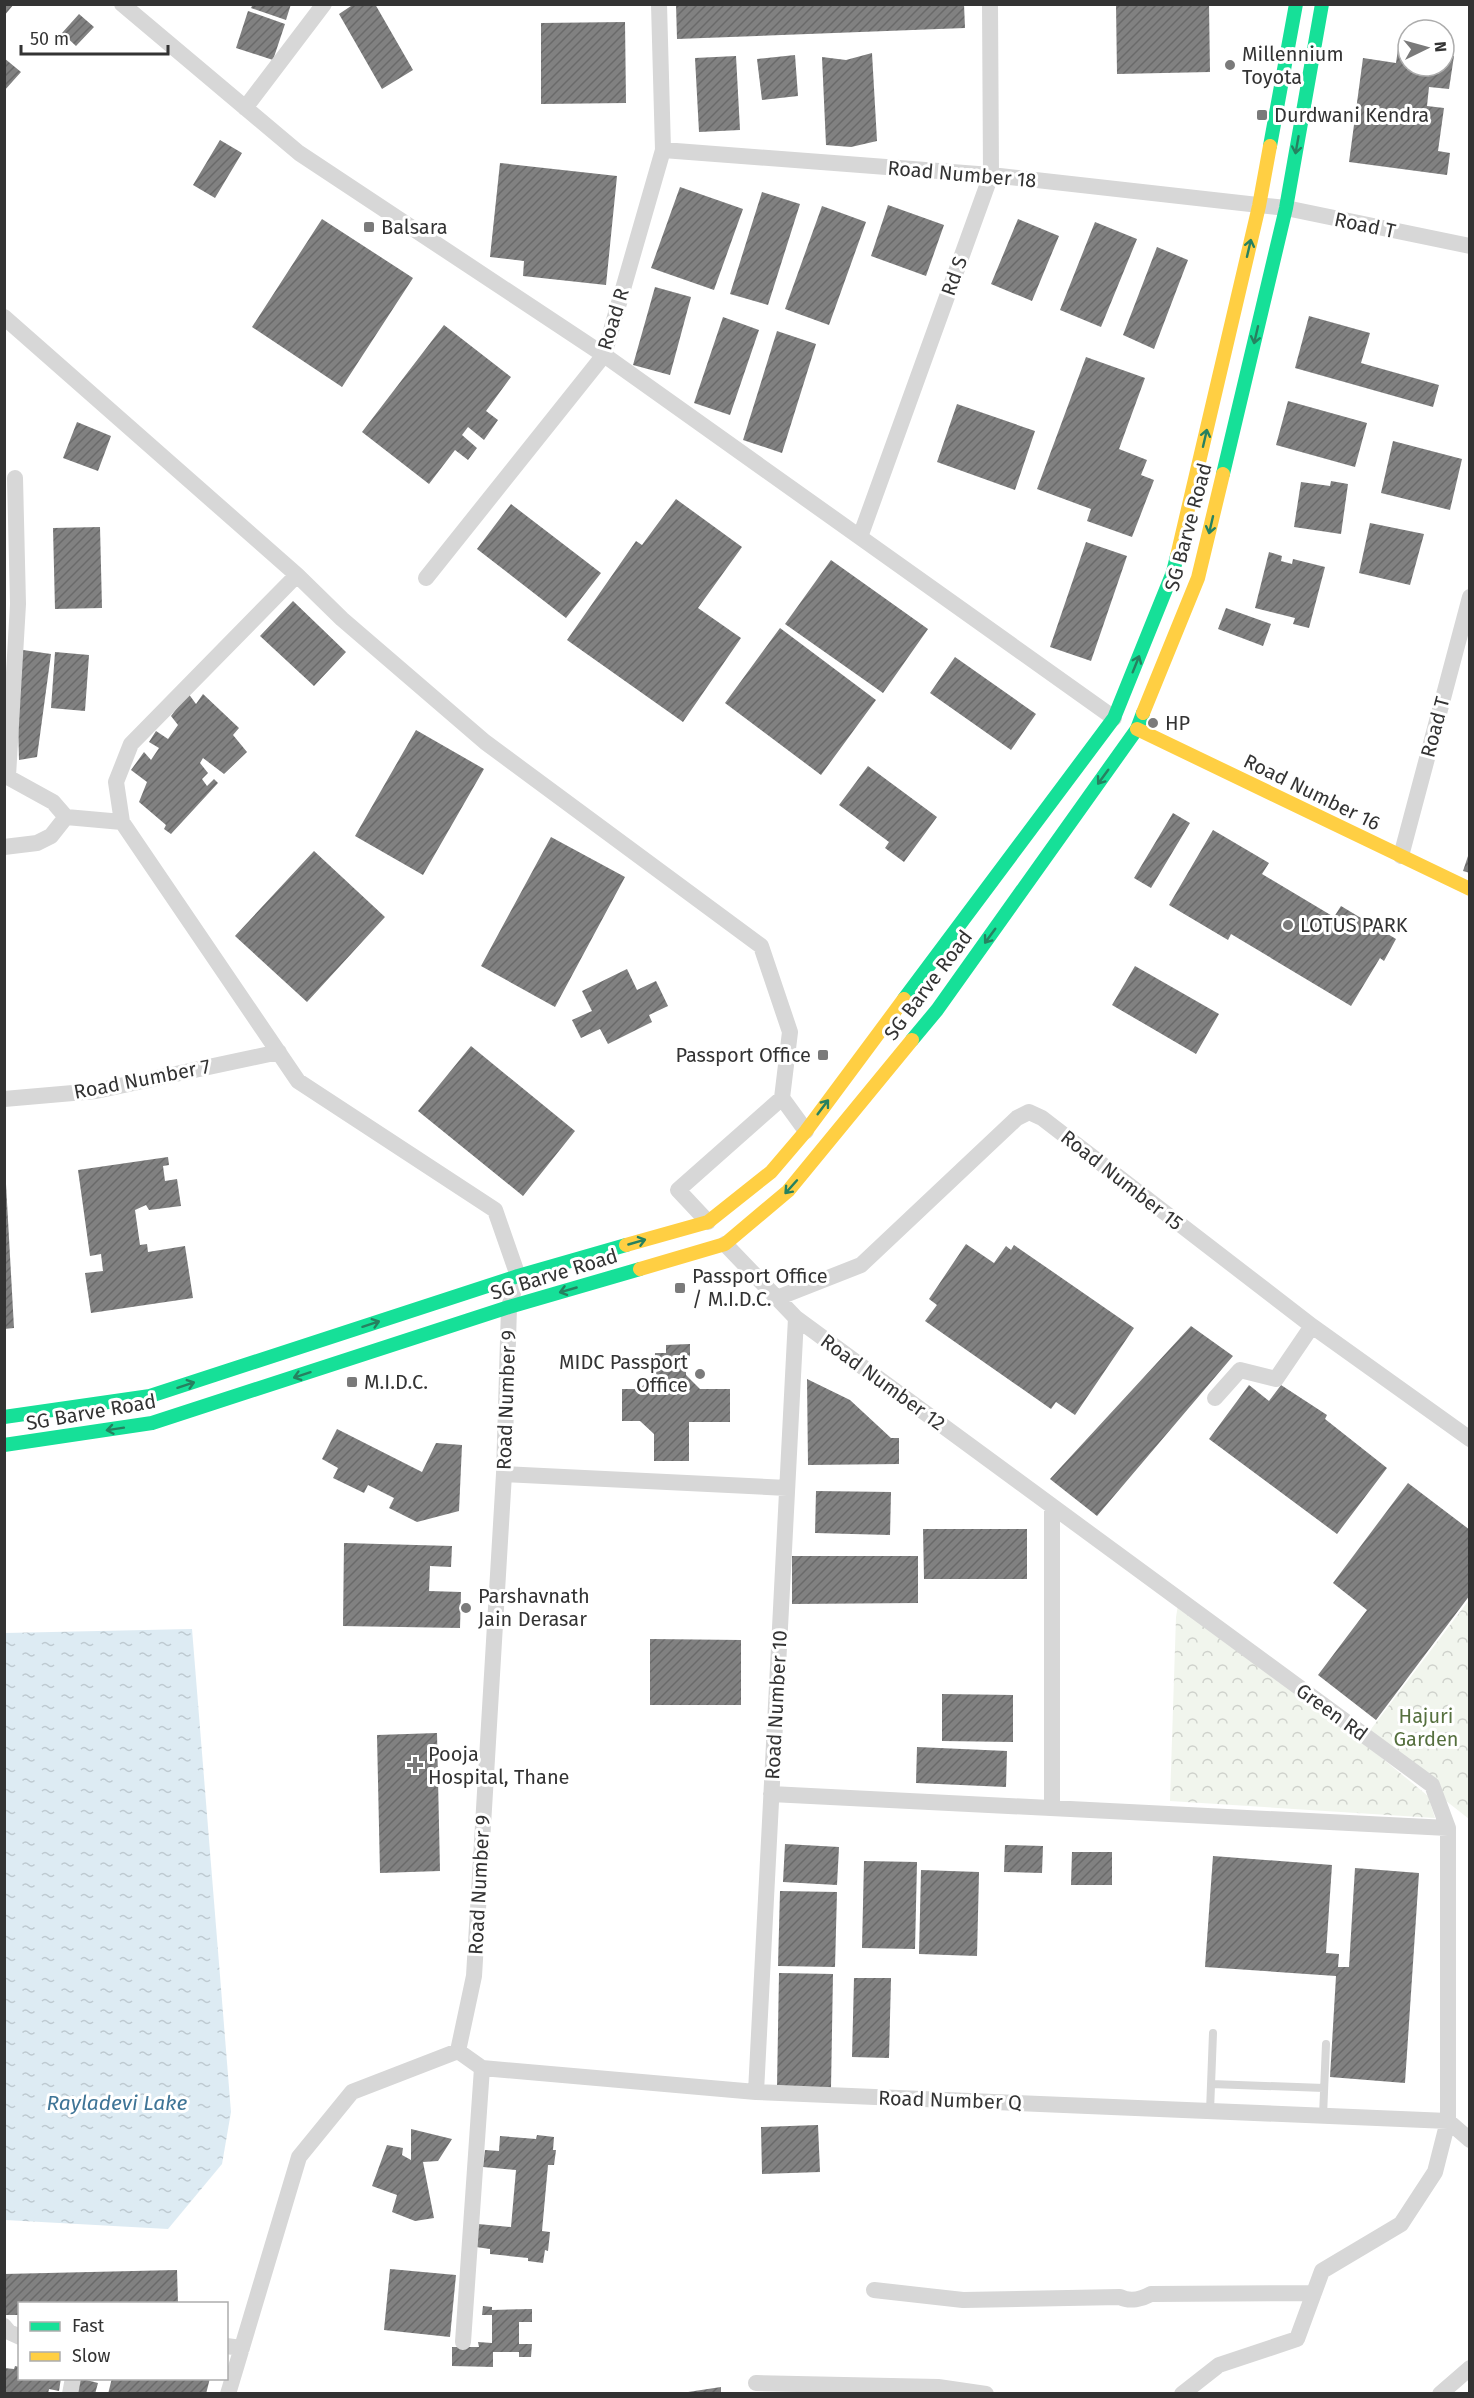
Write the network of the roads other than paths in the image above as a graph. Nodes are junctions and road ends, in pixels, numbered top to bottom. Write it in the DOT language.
graph roads {
  1 [pos="122,4"];
  2 [pos="324,4"];
  3 [pos="659,4"];
  4 [pos="990,4"];
  5 [pos="1296,4"];
  6 [pos="1322,4"];
  7 [pos="245,108"];
  8 [pos="663,150"];
  9 [pos="991,175"];
  10 [pos="1259,206"];
  11 [pos="1286,208"];
  12 [pos="1470,246"];
  13 [pos="4,317"];
  14 [pos="604,355"];
  15 [pos="15,478"];
  16 [pos="860,537"];
  17 [pos="297,574"];
  18 [pos="426,578"];
  19 [pos="1470,597"];
  20 [pos="1114,718"];
  21 [pos="1137,729"];
  22 [pos="6,776"];
  23 [pos="66,817"];
  24 [pos="122,822"];
  25 [pos="4,848"];
  26 [pos="1401,856"];
  27 [pos="1470,889"];
  28 [pos="279,1052"];
  29 [pos="782,1098"];
  30 [pos="4,1099"];
  31 [pos="806,1131"];
  32 [pos="708,1222"];
  33 [pos="725,1244"];
  34 [pos="518,1276"];
  35 [pos="777,1298"];
  36 [pos="509,1307"];
  37 [pos="796,1318"];
  38 [pos="1312,1326"];
  39 [pos="1215,1398"];
  40 [pos="4,1417"];
  41 [pos="1470,1439"];
  42 [pos="4,1445"];
  43 [pos="504,1474"];
  44 [pos="787,1488"];
  45 [pos="1053,1506"];
  46 [pos="771,1794"];
  47 [pos="1052,1808"];
  48 [pos="1448,1828"];
  49 [pos="1213,2033"];
  50 [pos="1326,2044"];
  51 [pos="458,2051"];
  52 [pos="482,2068"];
  53 [pos="1211,2084"];
  54 [pos="1324,2088"];
  55 [pos="756,2092"];
  56 [pos="1210,2111"];
  57 [pos="1323,2116"];
  58 [pos="1448,2121"];
  59 [pos="1470,2140"];
  60 [pos="874,2290"];
  61 [pos="1314,2293"];
  62 [pos="4,2326"];
  63 [pos="18,2336"];
  64 [pos="463,2342"];
  65 [pos="234,2347"];
  66 [pos="1470,2368"];
  67 [pos="756,2383"];
  68 [pos="228,2394"];
  69 [pos="986,2394"];
  70 [pos="1182,2394"];
  71 [pos="1440,2394"];
  1 -- 7 [label="street"];
  2 -- 7 [label="street"];
  3 -- 8 [label="street, Road R"];
  4 -- 9 [label="street, Rd S"];
  5 -- 10 [label="main road, SG Barve Road"];
  6 -- 11 [label="main road, SG Barve Road, one-way"];
  7 -- 14 [label="street"];
  8 -- 9 [label="street, Road Number 18"];
  8 -- 14 [label="street, Road R"];
  9 -- 10 [label="street, Road Number 18"];
  9 -- 16 [label="street, Rd S"];
  10 -- 11 [label="street, Road T"];
  20 -- 10 [label="main road, SG Barve Road, one-way"];
  11 -- 12 [label="street, Road T"];
  11 -- 21 [label="main road, SG Barve Road, one-way"];
  13 -- 17 [label="street"];
  14 -- 16 [label="street"];
  14 -- 18 [label="street, Road R"];
  15 -- 22 [label="street"];
  16 -- 20 [label="street"];
  17 -- 24 [label="street"];
  17 -- 29 [label="street"];
  19 -- 26 [label="street, Road T"];
  31 -- 20 [label="main road, SG Barve Road, one-way"];
  21 -- 26 [label="main road, Road Number 16"];
  21 -- 33 [label="main road, SG Barve Road, one-way"];
  22 -- 23 [label="street"];
  23 -- 24 [label="street"];
  23 -- 25 [label="street"];
  24 -- 28 [label="street"];
  26 -- 27 [label="main road, Road Number 16"];
  28 -- 30 [label="street, Road Number 7"];
  28 -- 34 [label="street"];
  29 -- 31 [label="street"];
  29 -- 32 [label="street"];
  31 -- 32 [label="main road, SG Barve Road"];
  34 -- 32 [label="main road, SG Barve Road, one-way"];
  33 -- 35 [label="street, Road Number 12"];
  33 -- 36 [label="main road, SG Barve Road, one-way"];
  34 -- 36 [label="street, Road Number 9"];
  40 -- 34 [label="main road, SG Barve Road, one-way"];
  35 -- 37 [label="street, Road Number 12"];
  35 -- 38 [label="street, Road Number 15"];
  36 -- 42 [label="main road, SG Barve Road, one-way"];
  36 -- 43 [label="street, Road Number 9"];
  37 -- 44 [label="street, Road Number 10"];
  37 -- 45 [label="street, Road Number 12"];
  38 -- 39 [label="street"];
  38 -- 41 [label="street, Road Number 15"];
  43 -- 44 [label="street"];
  43 -- 51 [label="street, Road Number 9"];
  44 -- 46 [label="street, Road Number 10"];
  45 -- 47 [label="street"];
  45 -- 48 [label="street, Green Rd"];
  46 -- 47 [label="street"];
  46 -- 55 [label="street, Road Number 10"];
  47 -- 48 [label="street"];
  48 -- 58 [label="street, Green Rd"];
  49 -- 53 [label="lane"];
  50 -- 54 [label="lane"];
  51 -- 52 [label="street"];
  51 -- 65 [label="street"];
  52 -- 55 [label="street, Road Number Q"];
  52 -- 64 [label="street"];
  53 -- 54 [label="lane"];
  53 -- 56 [label="lane"];
  54 -- 57 [label="lane"];
  55 -- 56 [label="street, Road Number Q"];
  56 -- 57 [label="street, Road Number Q"];
  57 -- 58 [label="street, Road Number Q"];
  58 -- 59 [label="street"];
  58 -- 61 [label="street, Green Rd"];
  60 -- 61 [label="street"];
  61 -- 70 [label="street, Green Rd"];
  62 -- 63 [label="street"];
  65 -- 68 [label="street"];
  66 -- 71 [label="street"];
  67 -- 69 [label="street"];
}
